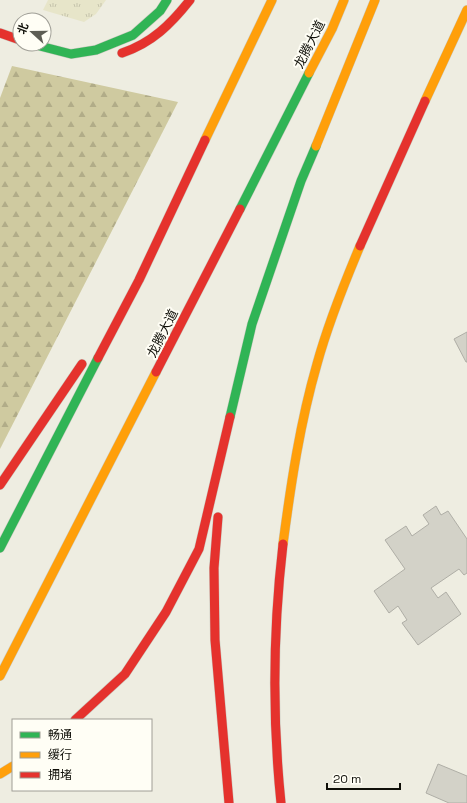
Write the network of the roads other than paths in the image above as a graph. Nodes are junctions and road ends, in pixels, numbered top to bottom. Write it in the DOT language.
graph roads {
  1 [pos="167,0"];
  2 [pos="190,0"];
  3 [pos="272,0"];
  4 [pos="344,0"];
  5 [pos="375,0"];
  6 [pos="467,10"];
  7 [pos="0,33"];
  8 [pos="12,37"];
  9 [pos="52,49"];
  10 [pos="72,54"];
  11 [pos="139,280"];
  12 [pos="94,346"];
  13 [pos="85,359"];
  14 [pos="222,448"];
  15 [pos="0,485"];
  16 [pos="0,548"];
  17 [pos="0,676"];
  18 [pos="76,719"];
  19 [pos="12,767"];
  20 [pos="0,774"];
  21 [pos="229,803"];
  22 [pos="280,803"];
  1 -- 10 [label="main road"];
  2 -- 10 [label="main road"];
  3 -- 11 [label="main road"];
  4 -- 17 [label="main road, 龙腾大道"];
  5 -- 14 [label="main road"];
  6 -- 22 [label="main road"];
  7 -- 8 [label="main road"];
  9 -- 10 [label="main road"];
  11 -- 12 [label="main road"];
  11 -- 16 [label="main road"];
  13 -- 15 [label="main road"];
  14 -- 18 [label="main road"];
  14 -- 21 [label="main road"];
  19 -- 20 [label="main road"];
}
